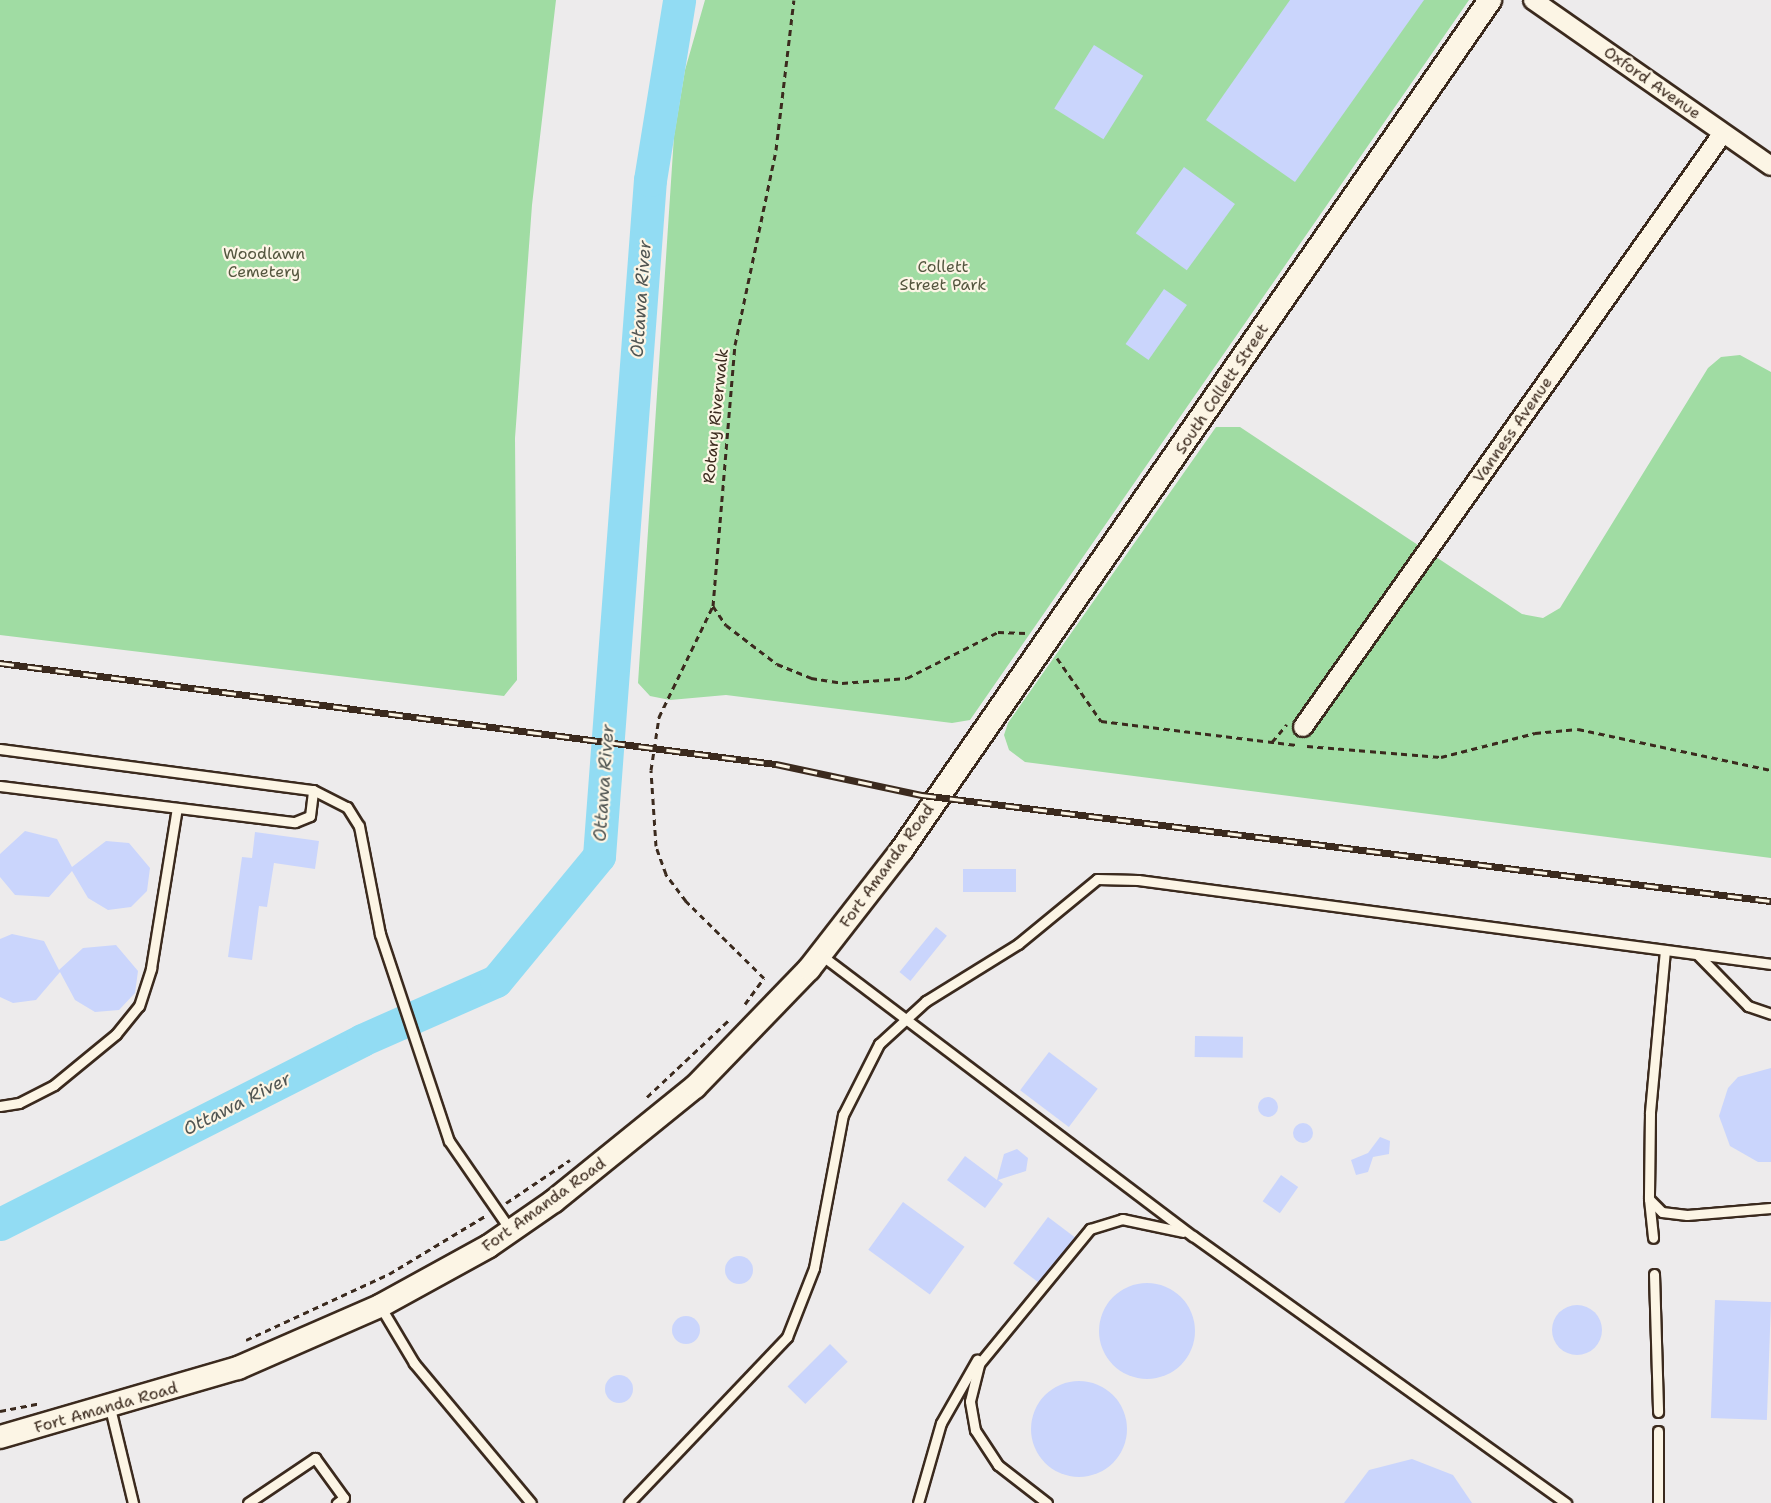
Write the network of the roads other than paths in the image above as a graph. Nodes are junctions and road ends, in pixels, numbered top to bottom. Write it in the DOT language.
graph roads {
  1 [pos="1490,0"];
  2 [pos="1533,0"];
  3 [pos="1723,133"];
  4 [pos="1771,166"];
  5 [pos="1303,727"];
  6 [pos="0,749"];
  7 [pos="950,776"];
  8 [pos="0,786"];
  9 [pos="313,790"];
  10 [pos="177,808"];
  11 [pos="1665,950"];
  12 [pos="1697,954"];
  13 [pos="821,955"];
  14 [pos="1771,964"];
  15 [pos="1771,1014"];
  16 [pos="903,1018"];
  17 [pos="0,1106"];
  18 [pos="1649,1199"];
  19 [pos="1771,1208"];
  20 [pos="511,1231"];
  21 [pos="1193,1236"];
  22 [pos="1653,1238"];
  23 [pos="1654,1274"];
  24 [pos="380,1306"];
  25 [pos="987,1349"];
  26 [pos="110,1408"];
  27 [pos="1658,1412"];
  28 [pos="1658,1431"];
  29 [pos="0,1437"];
  30 [pos="133,1503"];
  31 [pos="248,1503"];
  32 [pos="336,1503"];
  33 [pos="531,1503"];
  34 [pos="629,1503"];
  35 [pos="918,1503"];
  36 [pos="1047,1503"];
  37 [pos="1566,1503"];
  38 [pos="1658,1503"];
  1 -- 7 [label="street, South Collett Street"];
  2 -- 3 [label="street, Oxford Avenue"];
  3 -- 4 [label="street, Oxford Avenue"];
  3 -- 5 [label="street, Vanness Avenue"];
  6 -- 9 [label="lane"];
  7 -- 13 [label="street, Fort Amanda Road"];
  8 -- 10 [label="lane"];
  9 -- 10 [label="lane"];
  9 -- 20 [label="lane"];
  10 -- 17 [label="lane"];
  11 -- 12 [label="lane"];
  11 -- 16 [label="lane"];
  11 -- 18 [label="lane"];
  12 -- 14 [label="lane"];
  12 -- 15 [label="lane"];
  13 -- 16 [label="lane"];
  13 -- 20 [label="street, Fort Amanda Road"];
  16 -- 21 [label="lane"];
  16 -- 34 [label="lane"];
  18 -- 19 [label="lane"];
  18 -- 22 [label="lane"];
  20 -- 24 [label="street, Fort Amanda Road"];
  21 -- 25 [label="lane"];
  21 -- 37 [label="lane"];
  23 -- 27 [label="lane"];
  24 -- 26 [label="street, Fort Amanda Road"];
  24 -- 33 [label="lane"];
  25 -- 35 [label="lane"];
  25 -- 36 [label="lane"];
  26 -- 29 [label="street, Fort Amanda Road"];
  26 -- 30 [label="lane"];
  28 -- 38 [label="lane"];
  31 -- 32 [label="lane"];
}
